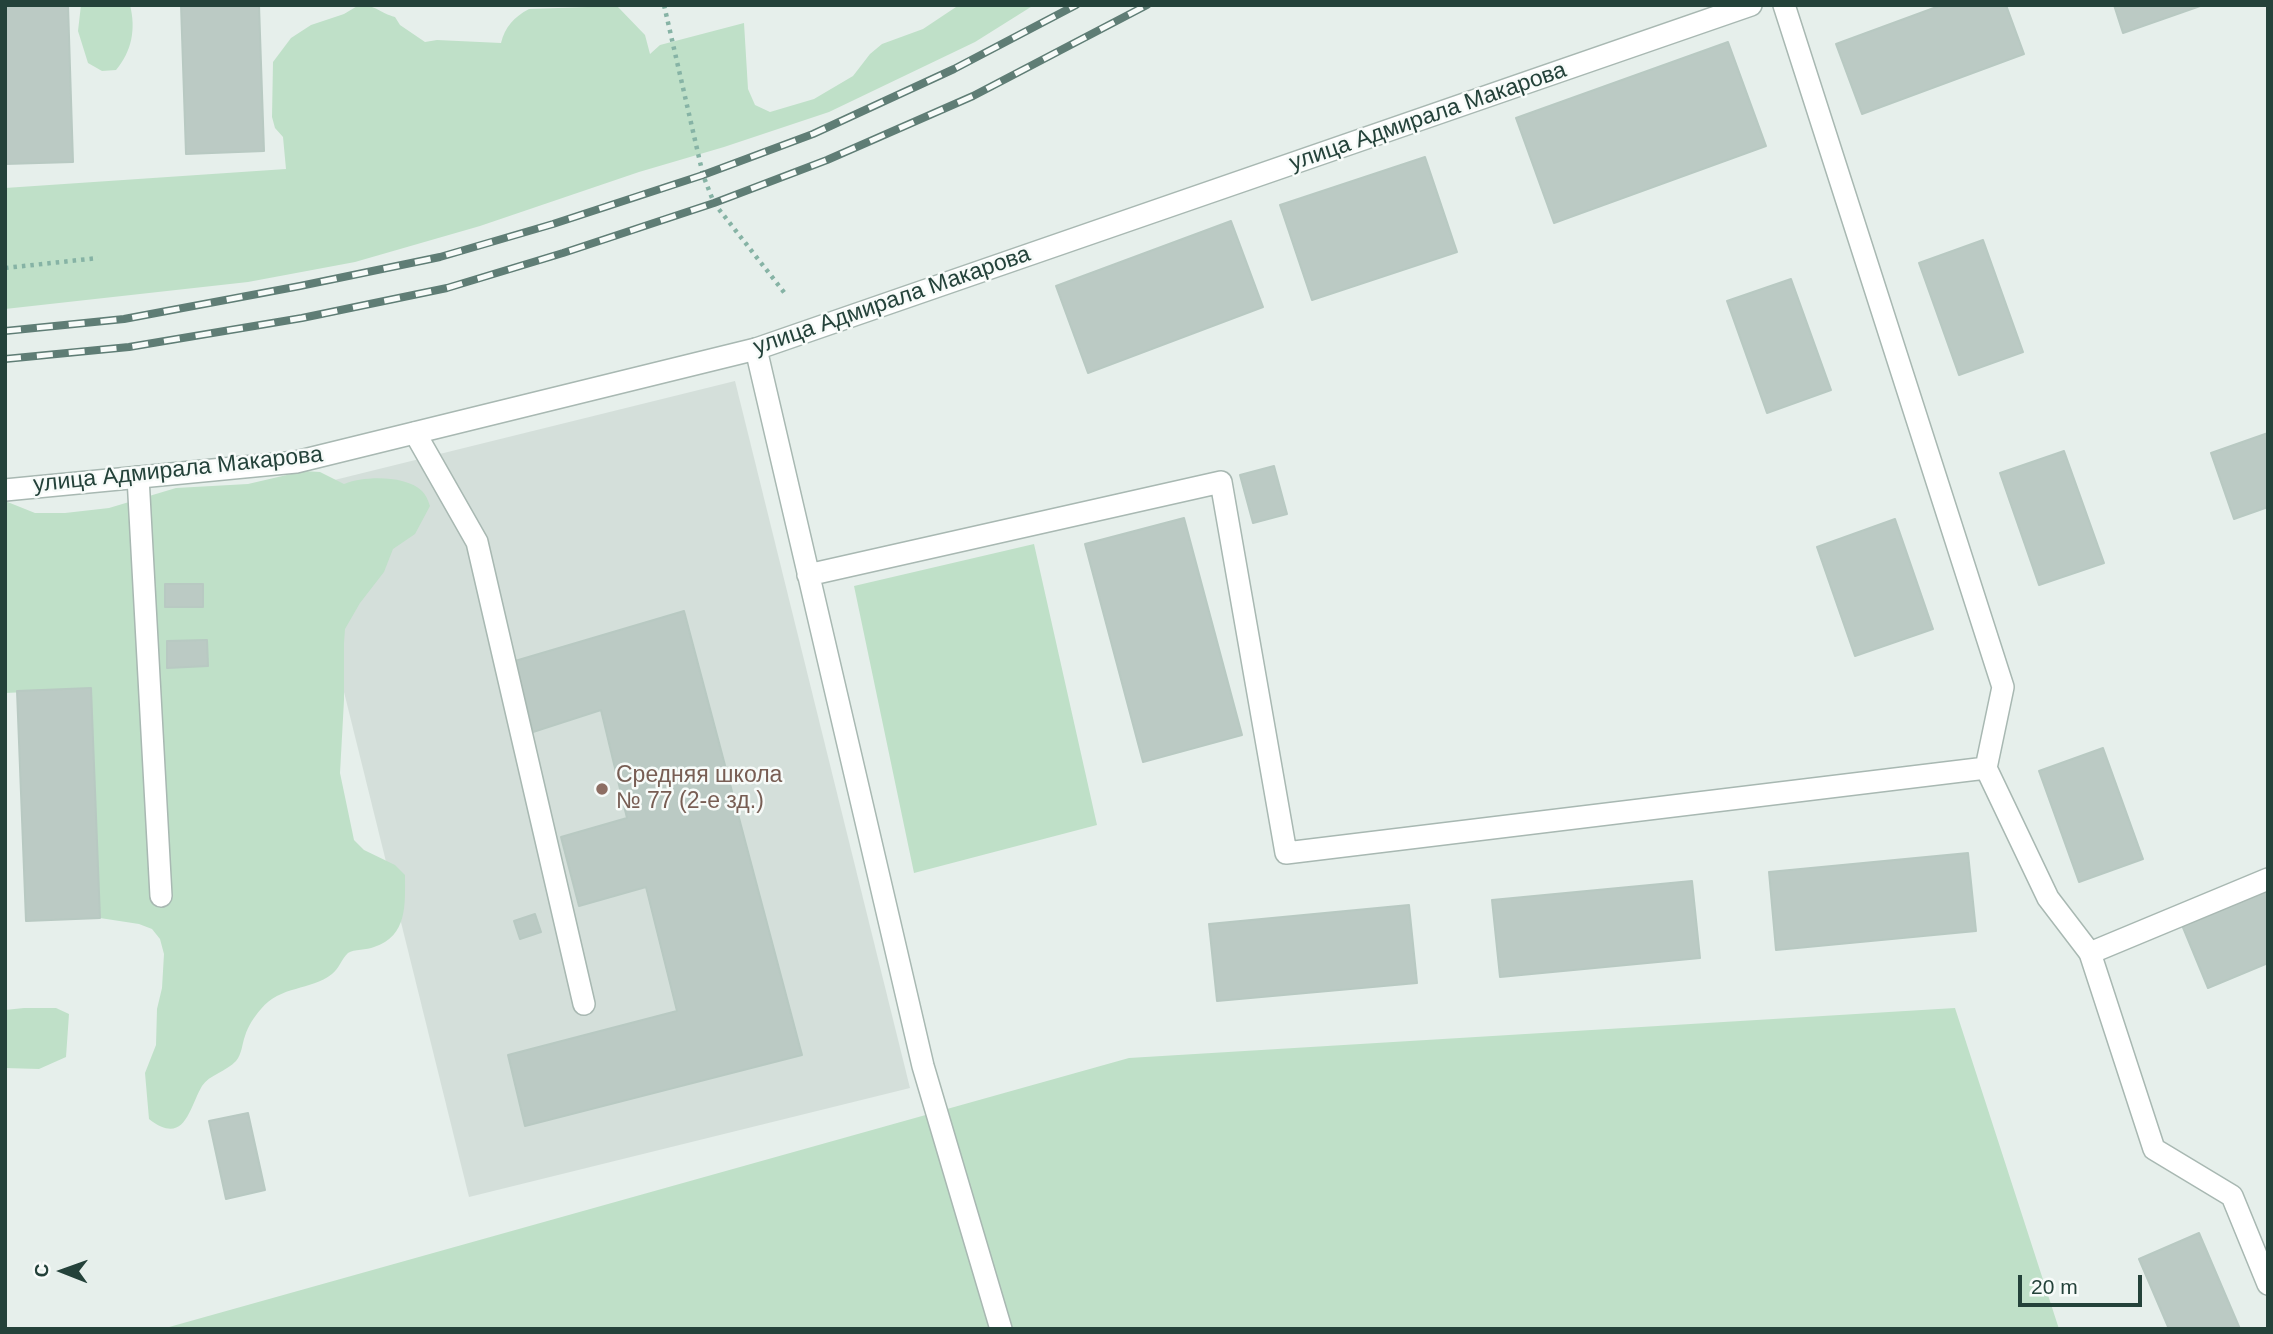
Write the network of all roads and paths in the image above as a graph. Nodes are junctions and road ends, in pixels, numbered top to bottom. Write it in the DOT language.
graph roads {
  1 [pos="664,5"];
  2 [pos="1751,5"];
  3 [pos="1784,5"];
  4 [pos="98,258"];
  5 [pos="5,268"];
  6 [pos="787,296"];
  7 [pos="756,349"];
  8 [pos="415,433"];
  9 [pos="138,477"];
  10 [pos="5,490"];
  11 [pos="808,575"];
  12 [pos="1986,768"];
  13 [pos="2268,878"];
  14 [pos="161,896"];
  15 [pos="2091,953"];
  16 [pos="584,1004"];
  17 [pos="2268,1284"];
  18 [pos="1001,1329"];
  1 -- 6 [label="path"];
  2 -- 7 [label="street, улица Адмирала Макарова"];
  3 -- 12 [label="street"];
  4 -- 5 [label="path"];
  7 -- 8 [label="street, улица Адмирала Макарова"];
  7 -- 11 [label="street"];
  8 -- 9 [label="street, улица Адмирала Макарова"];
  8 -- 16 [label="street"];
  9 -- 10 [label="street, улица Адмирала Макарова"];
  9 -- 14 [label="street"];
  11 -- 12 [label="street"];
  11 -- 18 [label="street"];
  12 -- 15 [label="street"];
  13 -- 15 [label="street"];
  15 -- 17 [label="street"];
}
